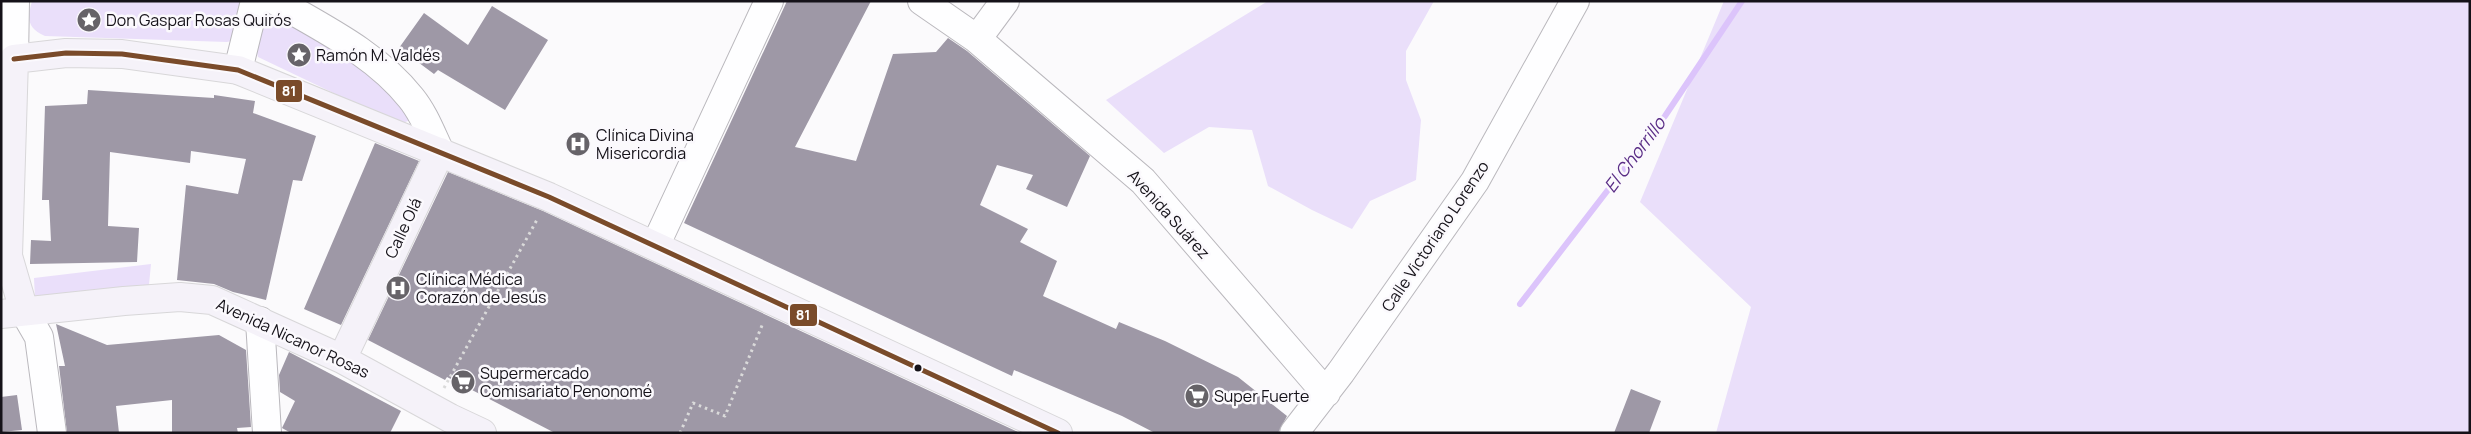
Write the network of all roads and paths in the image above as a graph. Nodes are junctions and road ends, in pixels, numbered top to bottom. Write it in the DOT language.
graph roads {
  1 [pos="15,1"];
  2 [pos="255,1"];
  3 [pos="276,1"];
  4 [pos="769,1"];
  5 [pos="922,1"];
  6 [pos="1006,1"];
  7 [pos="1575,1"];
  8 [pos="976,39"];
  9 [pos="14,59"];
  10 [pos="238,70"];
  11 [pos="6,131"];
  12 [pos="440,152"];
  13 [pos="549,197"];
  14 [pos="656,244"];
  15 [pos="773,300"];
  16 [pos="12,312"];
  17 [pos="260,321"];
  18 [pos="342,359"];
  19 [pos="1326,393"];
  20 [pos="432,408"];
  21 [pos="52,433"];
  22 [pos="266,433"];
  23 [pos="482,433"];
  24 [pos="680,433"];
  25 [pos="1058,433"];
  26 [pos="1294,433"];
  1 -- 9 [label="street"];
  2 -- 10 [label="street"];
  3 -- 12 [label="street"];
  4 -- 14 [label="street"];
  5 -- 8 [label="street, Avenida Suárez"];
  6 -- 8 [label="street"];
  7 -- 19 [label="street, Calle Victoriano Lorenzo"];
  8 -- 19 [label="street, Avenida Suárez"];
  9 -- 10 [label="main road"];
  9 -- 11 [label="main road"];
  10 -- 12 [label="main road"];
  11 -- 16 [label="main road"];
  12 -- 13 [label="main road"];
  12 -- 18 [label="main road, Calle Olá"];
  13 -- 14 [label="main road"];
  13 -- 20 [label="path"];
  14 -- 15 [label="main road"];
  15 -- 24 [label="path"];
  15 -- 25 [label="main road"];
  16 -- 17 [label="main road, Avenida Nicanor Rosas"];
  16 -- 21 [label="street"];
  17 -- 18 [label="main road, Avenida Nicanor Rosas"];
  17 -- 22 [label="street"];
  18 -- 20 [label="main road, Avenida Nicanor Rosas"];
  19 -- 26 [label="street, Calle Victoriano Lorenzo"];
  20 -- 23 [label="main road, Avenida Nicanor Rosas"];
}
